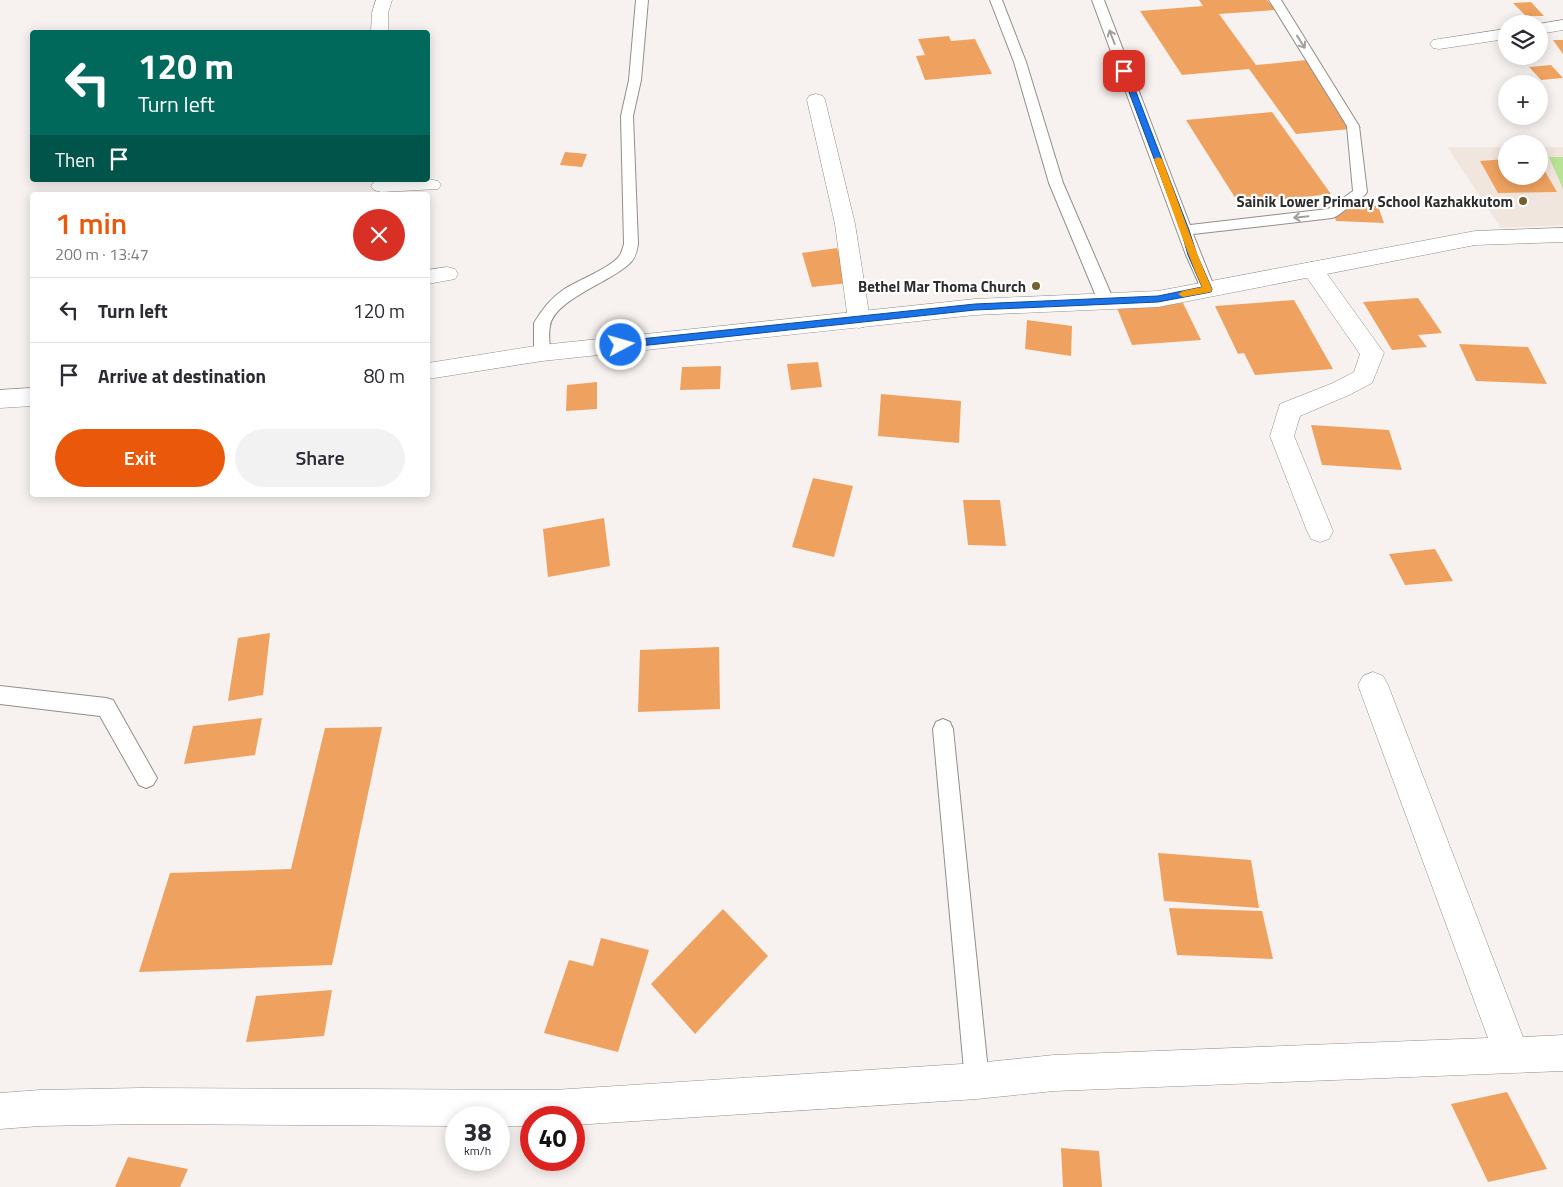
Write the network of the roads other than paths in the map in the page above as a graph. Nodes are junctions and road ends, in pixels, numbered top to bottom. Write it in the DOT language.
graph roads {
  1 [pos="384,0"];
  2 [pos="642,0"];
  3 [pos="996,0"];
  4 [pos="1098,0"];
  5 [pos="1275,0"];
  6 [pos="1563,25"];
  7 [pos="1548,28"];
  8 [pos="380,30"];
  9 [pos="1498,35"];
  10 [pos="1439,44"];
  11 [pos="816,100"];
  12 [pos="431,185"];
  13 [pos="381,187"];
  14 [pos="1185,230"];
  15 [pos="1563,235"];
  16 [pos="1312,269"];
  17 [pos="1208,289"];
  18 [pos="1106,301"];
  19 [pos="858,320"];
  20 [pos="542,353"];
  21 [pos="430,371"];
  22 [pos="30,396"];
  23 [pos="0,398"];
  24 [pos="1320,531"];
  25 [pos="1373,685"];
  26 [pos="0,695"];
  27 [pos="943,729"];
  28 [pos="146,778"];
  29 [pos="1563,1053"];
  30 [pos="1512,1056"];
  31 [pos="978,1081"];
  32 [pos="0,1111"];
  1 -- 8 [label="street"];
  2 -- 20 [label="lane"];
  3 -- 18 [label="lane"];
  14 -- 4 [label="lane, one-way"];
  5 -- 14 [label="lane, one-way"];
  6 -- 7 [label="street"];
  9 -- 10 [label="street"];
  11 -- 19 [label="street"];
  12 -- 13 [label="street"];
  14 -- 17 [label="lane"];
  15 -- 16 [label="street"];
  16 -- 17 [label="street"];
  16 -- 24 [label="street"];
  17 -- 18 [label="street"];
  18 -- 19 [label="street"];
  19 -- 20 [label="street"];
  20 -- 21 [label="street"];
  22 -- 23 [label="street"];
  25 -- 30 [label="street"];
  26 -- 28 [label="lane"];
  27 -- 31 [label="lane"];
  29 -- 30 [label="street"];
  30 -- 31 [label="street"];
  31 -- 32 [label="street"];
}
